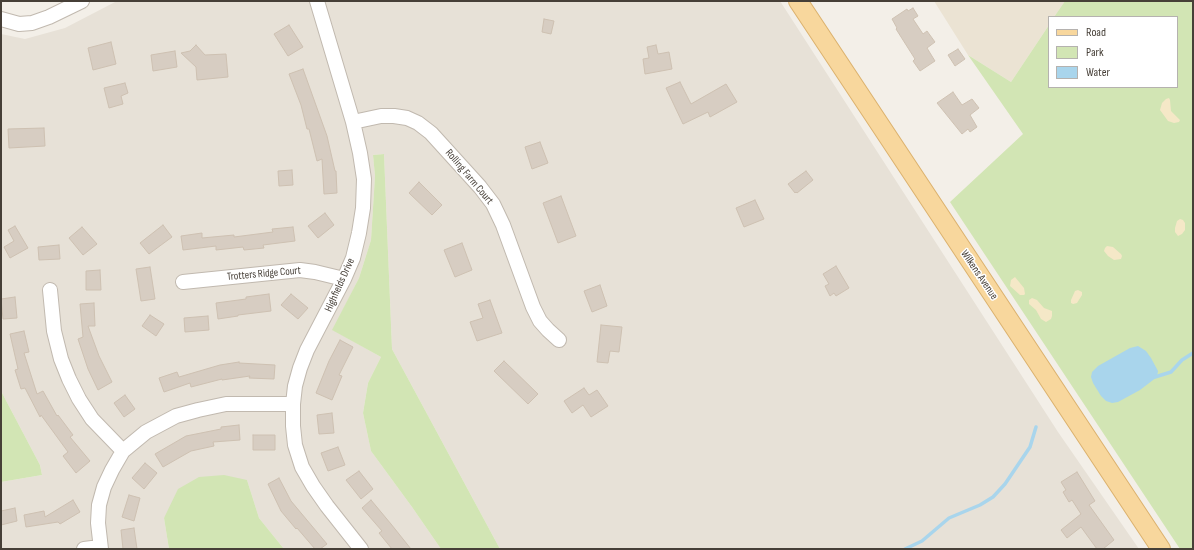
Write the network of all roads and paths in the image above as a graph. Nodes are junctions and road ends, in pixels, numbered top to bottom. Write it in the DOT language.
graph roads {
  1 [pos="82,1"];
  2 [pos="317,1"];
  3 [pos="798,1"];
  4 [pos="1,19"];
  5 [pos="353,122"];
  6 [pos="344,279"];
  7 [pos="183,282"];
  8 [pos="50,290"];
  9 [pos="559,340"];
  10 [pos="293,404"];
  11 [pos="123,452"];
  12 [pos="100,548"];
  13 [pos="84,549"];
  14 [pos="361,549"];
  15 [pos="1161,549"];
  1 -- 4 [label="street"];
  2 -- 5 [label="street, Highfields Drive"];
  3 -- 15 [label="main road, Wilkens Avenue"];
  5 -- 6 [label="street, Highfields Drive"];
  5 -- 9 [label="street, Rolling Farm Court"];
  6 -- 7 [label="street, Trotters Ridge Court"];
  6 -- 10 [label="street, Highfields Drive"];
  8 -- 11 [label="street"];
  10 -- 11 [label="street"];
  10 -- 14 [label="street, Highfields Drive"];
  11 -- 12 [label="street"];
  12 -- 13 [label="street"];
}
